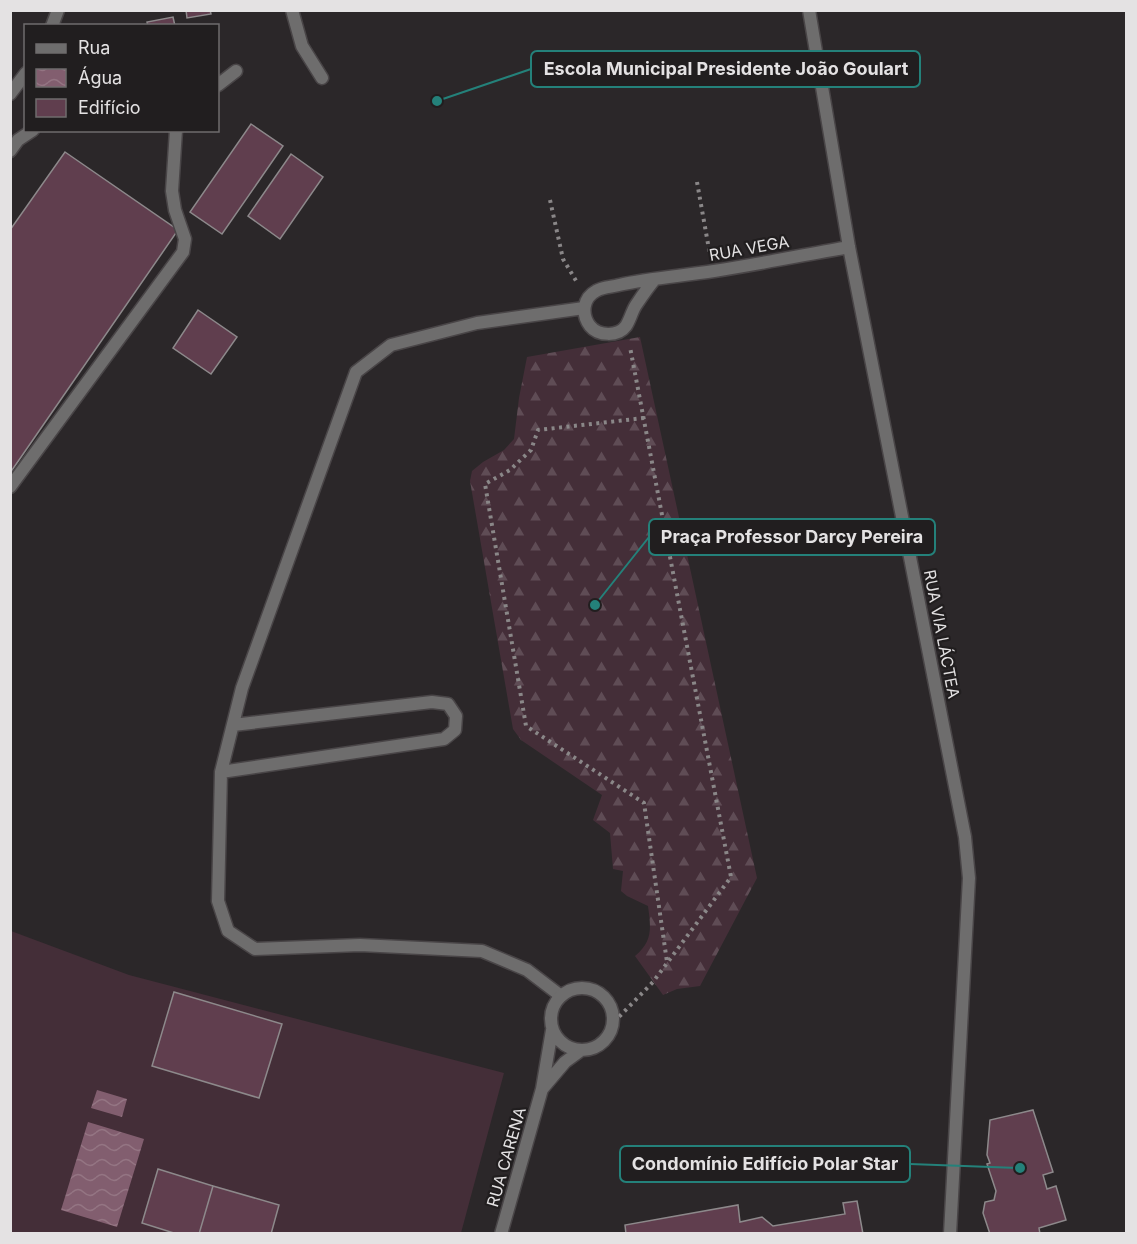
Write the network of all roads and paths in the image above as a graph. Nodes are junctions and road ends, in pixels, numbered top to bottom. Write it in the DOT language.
graph roads {
  1 [pos="292,10"];
  2 [pos="809,10"];
  3 [pos="236,71"];
  4 [pos="24,76"];
  5 [pos="322,78"];
  6 [pos="219,84"];
  7 [pos="10,94"];
  8 [pos="30,132"];
  9 [pos="176,132"];
  10 [pos="10,151"];
  11 [pos="697,182"];
  12 [pos="550,200"];
  13 [pos="849,247"];
  14 [pos="713,271"];
  15 [pos="655,279"];
  16 [pos="586,304"];
  17 [pos="626,326"];
  18 [pos="644,418"];
  19 [pos="10,487"];
  20 [pos="233,725"];
  21 [pos="221,772"];
  22 [pos="667,963"];
  23 [pos="561,996"];
  24 [pos="614,1022"];
  25 [pos="552,1030"];
  26 [pos="580,1051"];
  27 [pos="542,1089"];
  28 [pos="501,1233"];
  29 [pos="950,1233"];
  1 -- 5 [label="street"];
  2 -- 13 [label="street, RUA VIA LÁCTEA"];
  3 -- 6 [label="street"];
  4 -- 7 [label="street"];
  8 -- 10 [label="street"];
  9 -- 19 [label="street"];
  11 -- 14 [label="path"];
  12 -- 16 [label="path"];
  13 -- 14 [label="street, RUA VEGA"];
  13 -- 29 [label="street, RUA VIA LÁCTEA"];
  14 -- 15 [label="street, RUA VEGA"];
  15 -- 16 [label="street, RUA VEGA"];
  15 -- 17 [label="street"];
  16 -- 17 [label="street"];
  16 -- 20 [label="street, RUA VEGA"];
  17 -- 18 [label="path"];
  18 -- 22 [label="path"];
  18 -- 22 [label="path"];
  20 -- 21 [label="street, RUA VEGA"];
  20 -- 21 [label="street"];
  21 -- 23 [label="street, RUA VEGA"];
  22 -- 24 [label="path"];
  23 -- 24 [label="street"];
  23 -- 25 [label="street"];
  24 -- 26 [label="street"];
  25 -- 26 [label="street"];
  25 -- 27 [label="street, RUA CARENA"];
  26 -- 27 [label="street, RUA CARENA"];
  27 -- 28 [label="street, RUA CARENA"];
}
